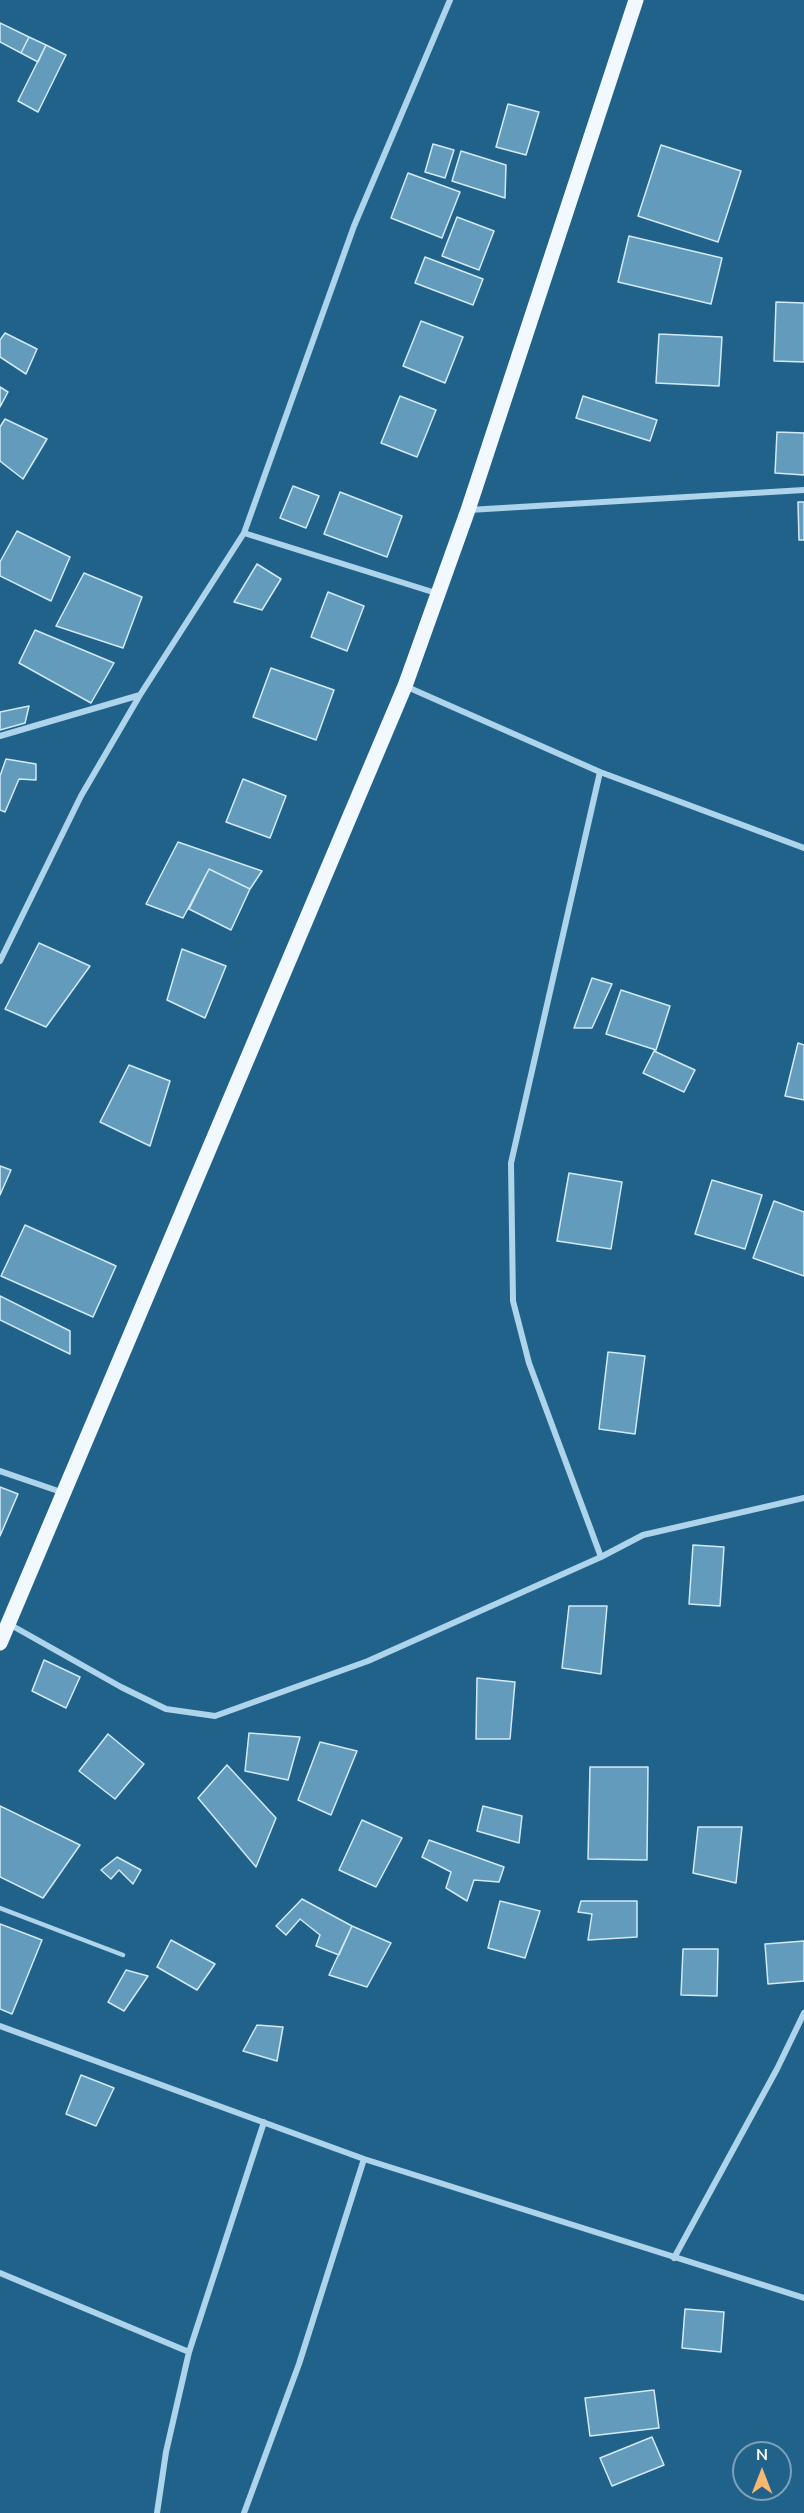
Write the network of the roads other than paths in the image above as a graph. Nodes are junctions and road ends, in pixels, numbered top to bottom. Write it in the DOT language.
graph roads {
  1 [pos="450,0"];
  2 [pos="636,0"];
  3 [pos="804,490"];
  4 [pos="468,510"];
  5 [pos="244,533"];
  6 [pos="439,594"];
  7 [pos="405,686"];
  8 [pos="141,695"];
  9 [pos="0,736"];
  10 [pos="600,772"];
  11 [pos="804,848"];
  12 [pos="0,961"];
  13 [pos="0,1471"];
  14 [pos="64,1493"];
  15 [pos="804,1498"];
  16 [pos="601,1557"];
  17 [pos="8,1624"];
  18 [pos="0,1643"];
  19 [pos="0,1908"];
  20 [pos="123,1955"];
  21 [pos="804,2013"];
  22 [pos="0,2026"];
  23 [pos="264,2122"];
  24 [pos="364,2158"];
  25 [pos="674,2258"];
  26 [pos="0,2273"];
  27 [pos="804,2298"];
  28 [pos="189,2352"];
  29 [pos="157,2513"];
  30 [pos="244,2513"];
  1 -- 5 [label="street"];
  2 -- 4 [label="main road"];
  3 -- 4 [label="street"];
  4 -- 6 [label="main road"];
  5 -- 6 [label="street"];
  5 -- 8 [label="street"];
  6 -- 7 [label="main road"];
  7 -- 10 [label="street"];
  7 -- 14 [label="main road"];
  8 -- 9 [label="street"];
  8 -- 12 [label="street"];
  10 -- 11 [label="street"];
  10 -- 16 [label="street"];
  13 -- 14 [label="street"];
  14 -- 17 [label="main road"];
  15 -- 16 [label="street"];
  16 -- 17 [label="street"];
  17 -- 18 [label="main road"];
  19 -- 20 [label="lane"];
  21 -- 25 [label="street"];
  22 -- 23 [label="street"];
  23 -- 24 [label="street"];
  23 -- 28 [label="street"];
  24 -- 25 [label="street"];
  24 -- 30 [label="street"];
  25 -- 27 [label="street"];
  26 -- 28 [label="street"];
  28 -- 29 [label="street"];
}
